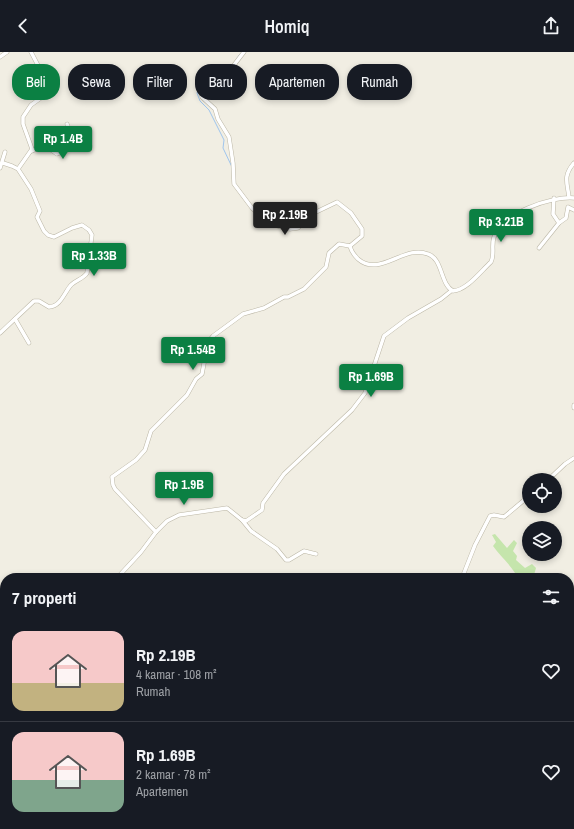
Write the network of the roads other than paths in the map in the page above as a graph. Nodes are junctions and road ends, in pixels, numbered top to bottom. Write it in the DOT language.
graph roads {
  1 [pos="7,52"];
  2 [pos="31,52"];
  3 [pos="244,52"];
  4 [pos="0,57"];
  5 [pos="67,124"];
  6 [pos="76,146"];
  7 [pos="90,146"];
  8 [pos="32,151"];
  9 [pos="5,152"];
  10 [pos="3,163"];
  11 [pos="574,163"];
  12 [pos="0,168"];
  13 [pos="18,169"];
  14 [pos="569,197"];
  15 [pos="554,198"];
  16 [pos="574,198"];
  17 [pos="574,210"];
  18 [pos="559,223"];
  19 [pos="348,246"];
  20 [pos="539,248"];
  21 [pos="450,292"];
  22 [pos="15,319"];
  23 [pos="0,333"];
  24 [pos="29,343"];
  25 [pos="574,405"];
  26 [pos="574,408"];
  27 [pos="574,458"];
  28 [pos="555,473"];
  29 [pos="522,502"];
  30 [pos="242,520"];
  31 [pos="156,532"];
  32 [pos="316,554"];
  33 [pos="122,573"];
  34 [pos="464,573"];
  1 -- 4 [label="street"];
  2 -- 8 [label="street"];
  3 -- 19 [label="street"];
  5 -- 6 [label="street"];
  6 -- 7 [label="street"];
  6 -- 8 [label="street"];
  8 -- 13 [label="street"];
  9 -- 10 [label="street"];
  10 -- 12 [label="street"];
  10 -- 13 [label="street"];
  11 -- 14 [label="street"];
  13 -- 22 [label="street"];
  14 -- 15 [label="street"];
  14 -- 16 [label="street"];
  15 -- 18 [label="street"];
  15 -- 21 [label="street"];
  17 -- 18 [label="street"];
  18 -- 20 [label="street"];
  19 -- 21 [label="street"];
  19 -- 31 [label="street"];
  21 -- 30 [label="street"];
  22 -- 23 [label="street"];
  22 -- 24 [label="street"];
  25 -- 26 [label="street"];
  27 -- 28 [label="street"];
  29 -- 34 [label="street"];
  30 -- 31 [label="street"];
  30 -- 32 [label="street"];
  31 -- 33 [label="street"];
}
